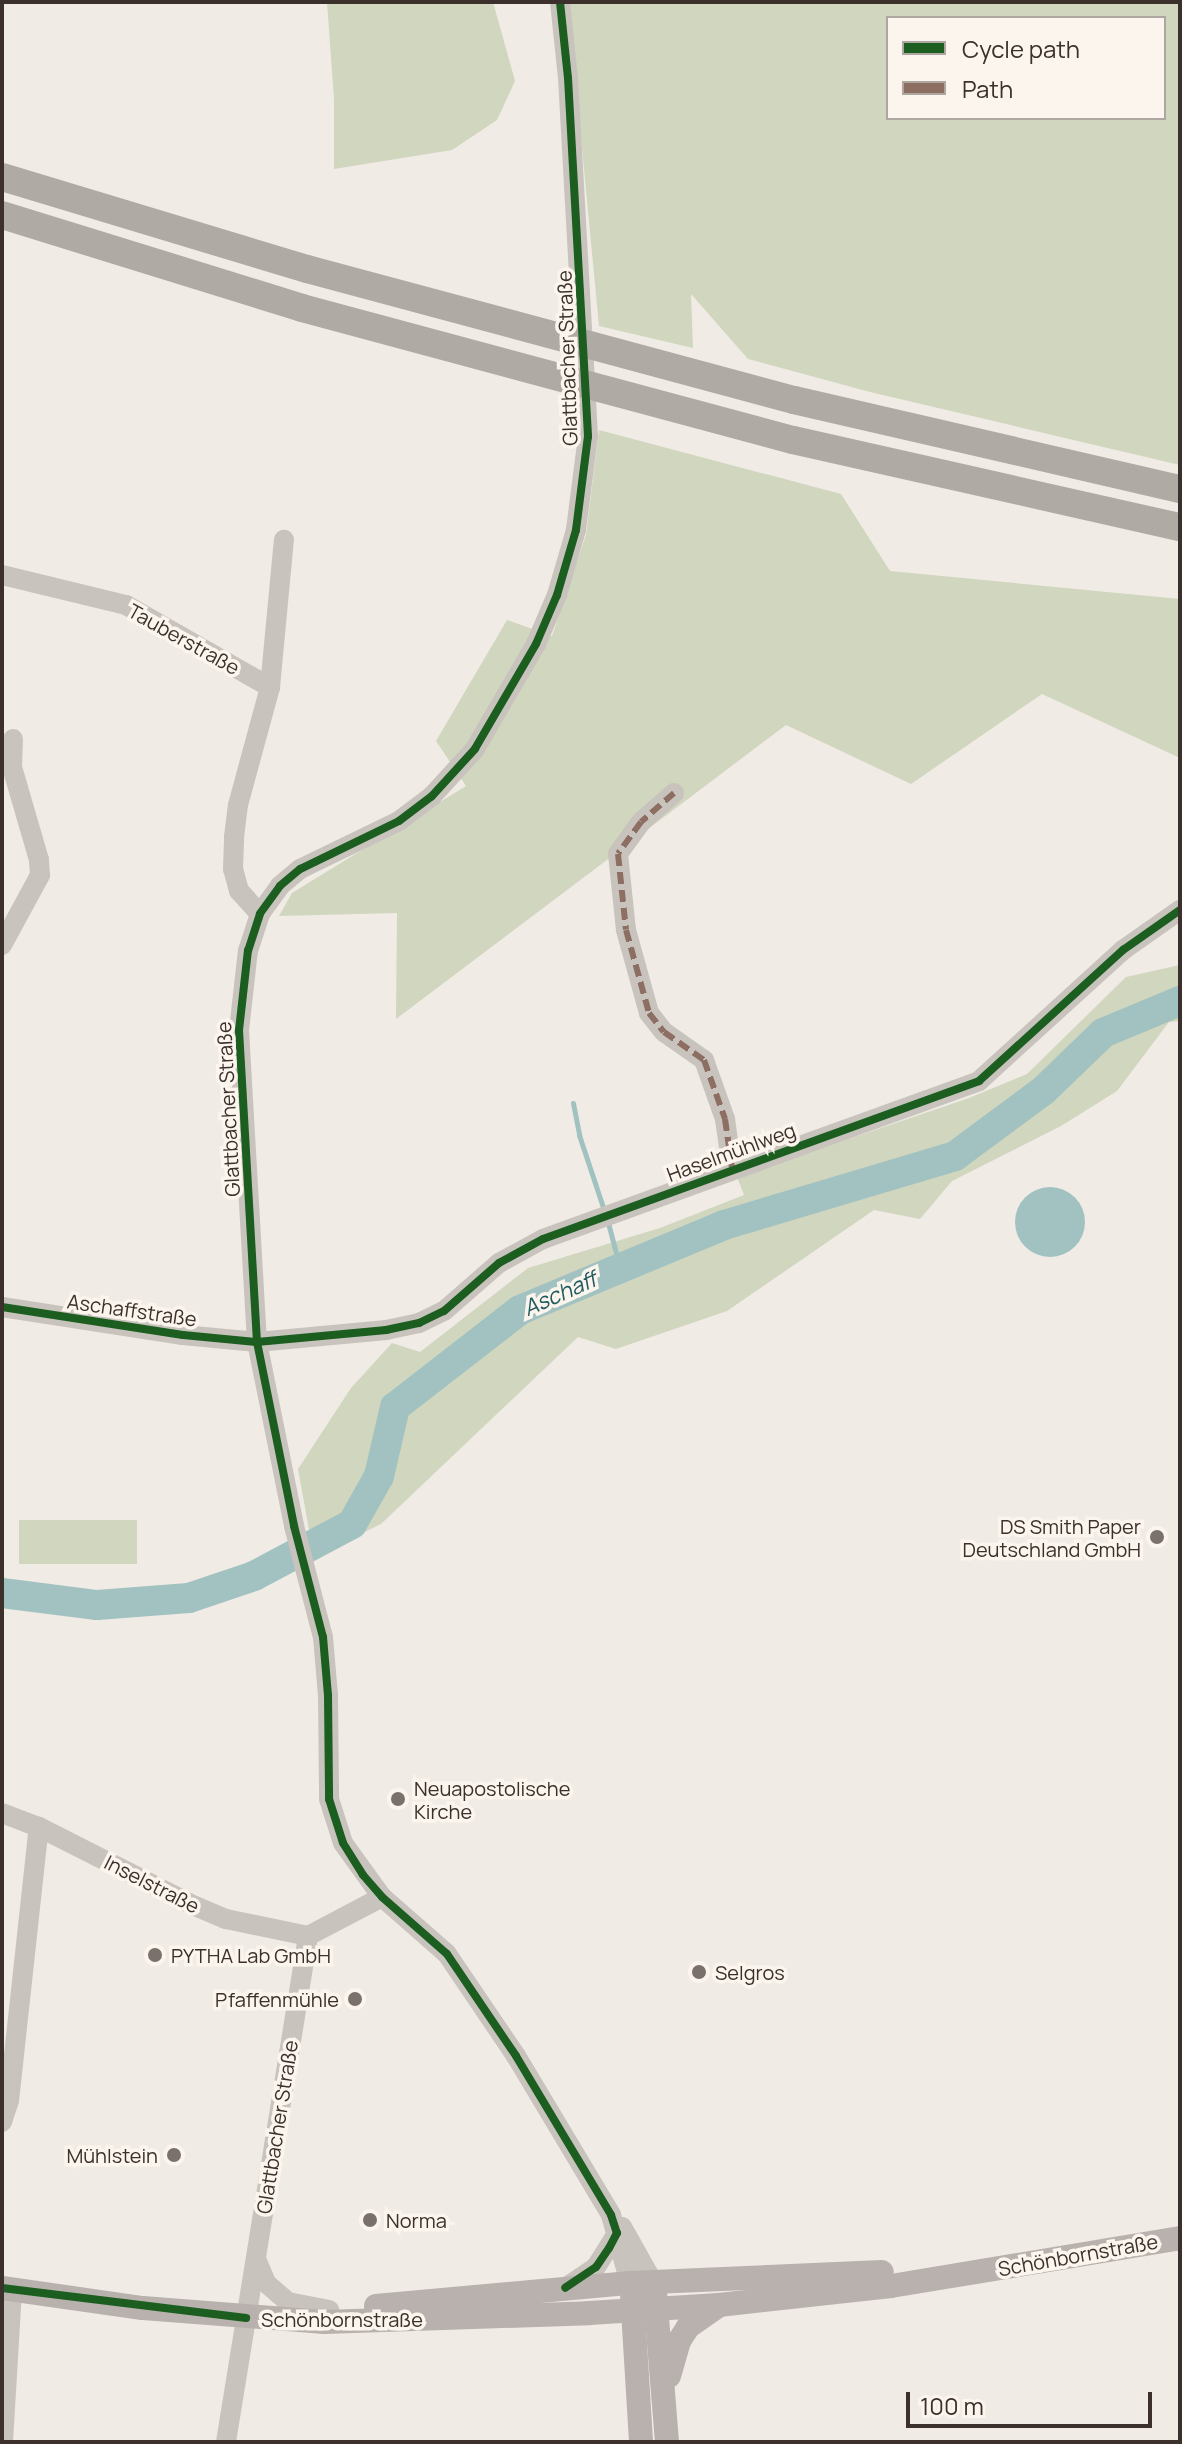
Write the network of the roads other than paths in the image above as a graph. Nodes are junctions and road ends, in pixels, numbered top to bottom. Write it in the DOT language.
graph roads {
  1 [pos="560,2"];
  2 [pos="2,177"];
  3 [pos="2,215"];
  4 [pos="1180,489"];
  5 [pos="1180,527"];
  6 [pos="284,540"];
  7 [pos="2,575"];
  8 [pos="270,687"];
  9 [pos="13,739"];
  10 [pos="674,793"];
  11 [pos="1180,910"];
  12 [pos="260,914"];
  13 [pos="2,945"];
  14 [pos="732,1168"];
  15 [pos="2,1307"];
  16 [pos="257,1342"];
  17 [pos="2,1813"];
  18 [pos="39,1827"];
  19 [pos="382,1897"];
  20 [pos="308,1936"];
  21 [pos="2,2122"];
  22 [pos="614,2224"];
  23 [pos="1180,2238"];
  24 [pos="256,2259"];
  25 [pos="976,2272"];
  26 [pos="642,2283"];
  27 [pos="565,2288"];
  28 [pos="7,2289"];
  29 [pos="719,2305"];
  30 [pos="646,2309"];
  31 [pos="329,2310"];
  32 [pos="246,2318"];
  33 [pos="665,2390"];
  34 [pos="3,2442"];
  35 [pos="226,2442"];
  36 [pos="641,2442"];
  37 [pos="667,2442"];
  1 -- 12 [label="street, Glattbacher Straße"];
  2 -- 4 [label="highway"];
  3 -- 5 [label="highway"];
  6 -- 8 [label="street, Tauberstraße"];
  7 -- 8 [label="street, Tauberstraße"];
  8 -- 12 [label="street, Tauberstraße"];
  9 -- 13 [label="street"];
  10 -- 14 [label="street, Haselmühlweg"];
  11 -- 14 [label="street, Haselmühlweg"];
  12 -- 16 [label="street, Glattbacher Straße"];
  14 -- 16 [label="street, Haselmühlweg"];
  15 -- 16 [label="street, Aschaffstraße"];
  16 -- 19 [label="street, Glattbacher Straße"];
  17 -- 18 [label="street, Inselstraße"];
  18 -- 20 [label="street, Inselstraße"];
  18 -- 21 [label="street"];
  19 -- 20 [label="street"];
  19 -- 22 [label="street, Glattbacher Straße"];
  20 -- 24 [label="street, Glattbacher Straße"];
  22 -- 26 [label="street, Glattbacher Straße"];
  22 -- 27 [label="street"];
  23 -- 25 [label="main road, Schönbornstraße"];
  24 -- 31 [label="street"];
  24 -- 32 [label="street, Glattbacher Straße"];
  25 -- 26 [label="main road, Schönbornstraße"];
  25 -- 29 [label="main road, Schönbornstraße"];
  26 -- 27 [label="main road, Schönbornstraße"];
  26 -- 30 [label="main road"];
  27 -- 31 [label="main road, Schönbornstraße"];
  28 -- 32 [label="main road"];
  28 -- 34 [label="street"];
  29 -- 30 [label="main road, Schönbornstraße"];
  29 -- 33 [label="main road"];
  30 -- 32 [label="main road, Schönbornstraße"];
  30 -- 33 [label="main road"];
  30 -- 36 [label="main road"];
  31 -- 32 [label="main road, Schönbornstraße"];
  32 -- 35 [label="street, Glattbacher Straße"];
  33 -- 37 [label="main road"];
}
